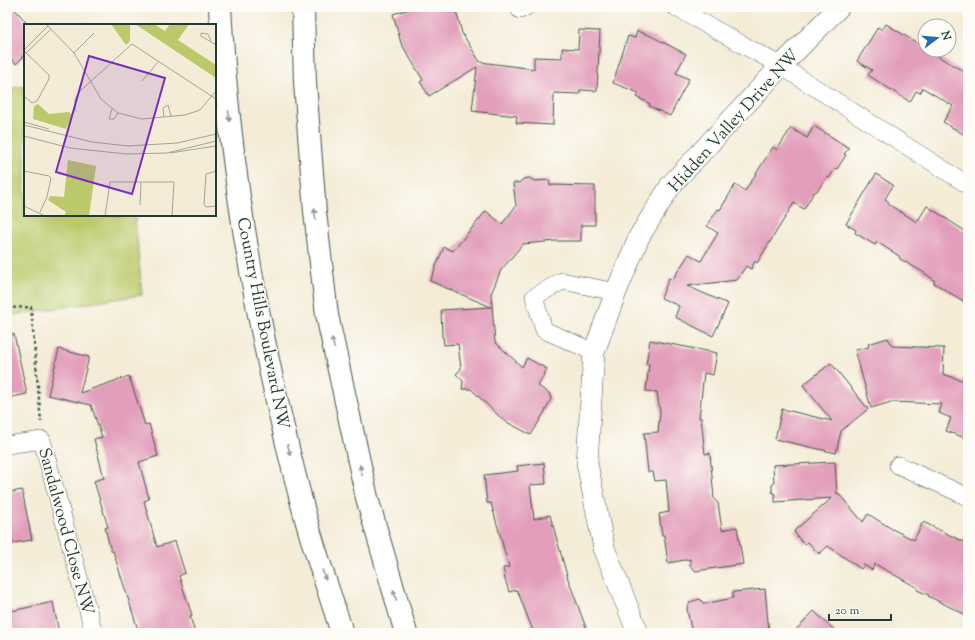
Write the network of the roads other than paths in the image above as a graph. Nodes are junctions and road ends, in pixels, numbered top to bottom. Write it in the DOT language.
graph roads {
  1 [pos="220,7"];
  2 [pos="294,7"];
  3 [pos="303,7"];
  4 [pos="311,7"];
  5 [pos="674,7"];
  6 [pos="839,7"];
  7 [pos="781,66"];
  8 [pos="305,83"];
  9 [pos="968,185"];
  10 [pos="616,292"];
  11 [pos="594,352"];
  12 [pos="7,445"];
  13 [pos="898,465"];
  14 [pos="968,497"];
  15 [pos="94,633"];
  16 [pos="342,633"];
  17 [pos="406,633"];
  18 [pos="638,633"];
  1 -- 16 [label="main road, Country Hills Boulevard NW, one-way"];
  2 -- 8 [label="main road"];
  3 -- 8 [label="main road"];
  4 -- 8 [label="main road"];
  5 -- 7 [label="street"];
  6 -- 7 [label="street, Hidden Valley Drive NW"];
  7 -- 9 [label="street"];
  7 -- 10 [label="street, Hidden Valley Drive NW"];
  17 -- 8 [label="main road, one-way"];
  10 -- 11 [label="street, Hidden Valley Drive NW"];
  10 -- 11 [label="street"];
  11 -- 18 [label="street, Hidden Valley Drive NW"];
  12 -- 15 [label="street, Sandalwood Close NW"];
  13 -- 14 [label="street"];
}
